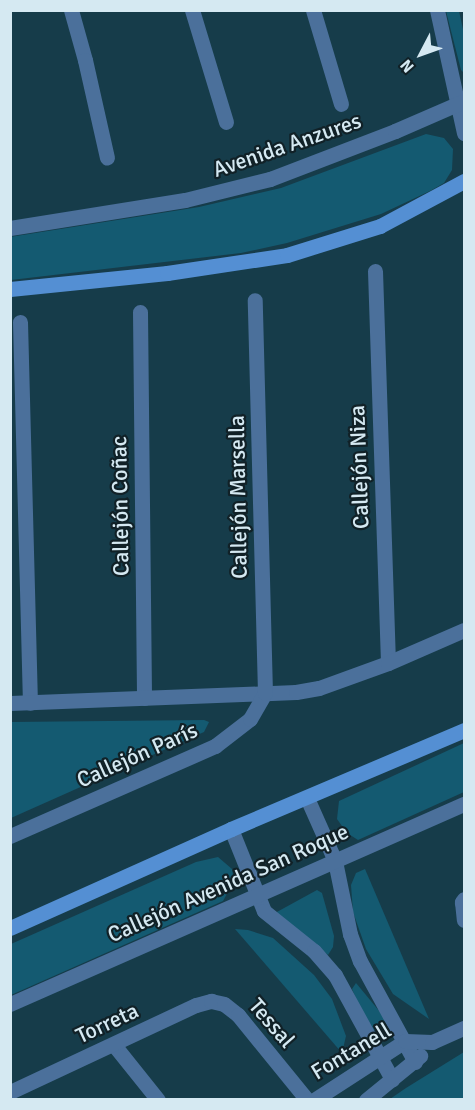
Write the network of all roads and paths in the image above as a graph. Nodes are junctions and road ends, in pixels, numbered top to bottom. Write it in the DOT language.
graph roads {
  1 [pos="71,10"];
  2 [pos="192,10"];
  3 [pos="313,10"];
  4 [pos="437,10"];
  5 [pos="461,102"];
  6 [pos="341,104"];
  7 [pos="226,122"];
  8 [pos="465,132"];
  9 [pos="107,158"];
  10 [pos="465,181"];
  11 [pos="10,228"];
  12 [pos="375,271"];
  13 [pos="10,289"];
  14 [pos="255,300"];
  15 [pos="140,312"];
  16 [pos="20,322"];
  17 [pos="465,630"];
  18 [pos="388,663"];
  19 [pos="265,693"];
  20 [pos="144,698"];
  21 [pos="10,703"];
  22 [pos="30,703"];
  23 [pos="465,730"];
  24 [pos="307,798"];
  25 [pos="465,804"];
  26 [pos="231,829"];
  27 [pos="10,836"];
  28 [pos="335,861"];
  29 [pos="257,894"];
  30 [pos="465,899"];
  31 [pos="465,920"];
  32 [pos="10,928"];
  33 [pos="360,961"];
  34 [pos="336,975"];
  35 [pos="10,1004"];
  36 [pos="224,1004"];
  37 [pos="465,1028"];
  38 [pos="405,1041"];
  39 [pos="432,1042"];
  40 [pos="114,1045"];
  41 [pos="379,1056"];
  42 [pos="415,1062"];
  43 [pos="392,1080"];
  44 [pos="10,1092"];
  45 [pos="158,1100"];
  46 [pos="307,1100"];
  47 [pos="314,1100"];
  48 [pos="366,1100"];
  1 -- 9 [label="street"];
  2 -- 7 [label="street"];
  3 -- 6 [label="street"];
  4 -- 5 [label="street"];
  5 -- 8 [label="street"];
  5 -- 11 [label="street, Avenida Anzures"];
  10 -- 13 [label="street"];
  12 -- 18 [label="street, Callejón Niza"];
  14 -- 19 [label="street, Callejón Marsella"];
  15 -- 20 [label="street, Callejón Coñac"];
  16 -- 22 [label="street"];
  17 -- 18 [label="street, Callejón París"];
  18 -- 19 [label="street, Callejón París"];
  19 -- 20 [label="street, Callejón París"];
  19 -- 27 [label="street, Callejón París"];
  20 -- 22 [label="street, Callejón París"];
  21 -- 22 [label="street, Callejón París"];
  23 -- 24 [label="street, Callejón Avenida San Roque"];
  24 -- 26 [label="street, Callejón Avenida San Roque"];
  24 -- 28 [label="street"];
  25 -- 28 [label="street, Callejón Avenida San Roque"];
  26 -- 29 [label="street"];
  26 -- 32 [label="street, Callejón Avenida San Roque"];
  28 -- 29 [label="street, Callejón Avenida San Roque"];
  28 -- 33 [label="street"];
  29 -- 34 [label="street"];
  29 -- 35 [label="street, Callejón Avenida San Roque"];
  30 -- 31 [label="street"];
  33 -- 34 [label="street"];
  33 -- 38 [label="street"];
  34 -- 41 [label="street"];
  36 -- 40 [label="street, Torreta"];
  36 -- 46 [label="street, Tessal"];
  37 -- 39 [label="street"];
  38 -- 39 [label="street, Fontanell"];
  38 -- 41 [label="street, Fontanell"];
  38 -- 42 [label="street"];
  39 -- 42 [label="street, Fontanell"];
  40 -- 44 [label="street, Torreta"];
  40 -- 45 [label="street"];
  41 -- 43 [label="street"];
  41 -- 47 [label="street, Fontanell"];
  42 -- 43 [label="street, Fontanell"];
  43 -- 48 [label="street, Fontanell"];
}
